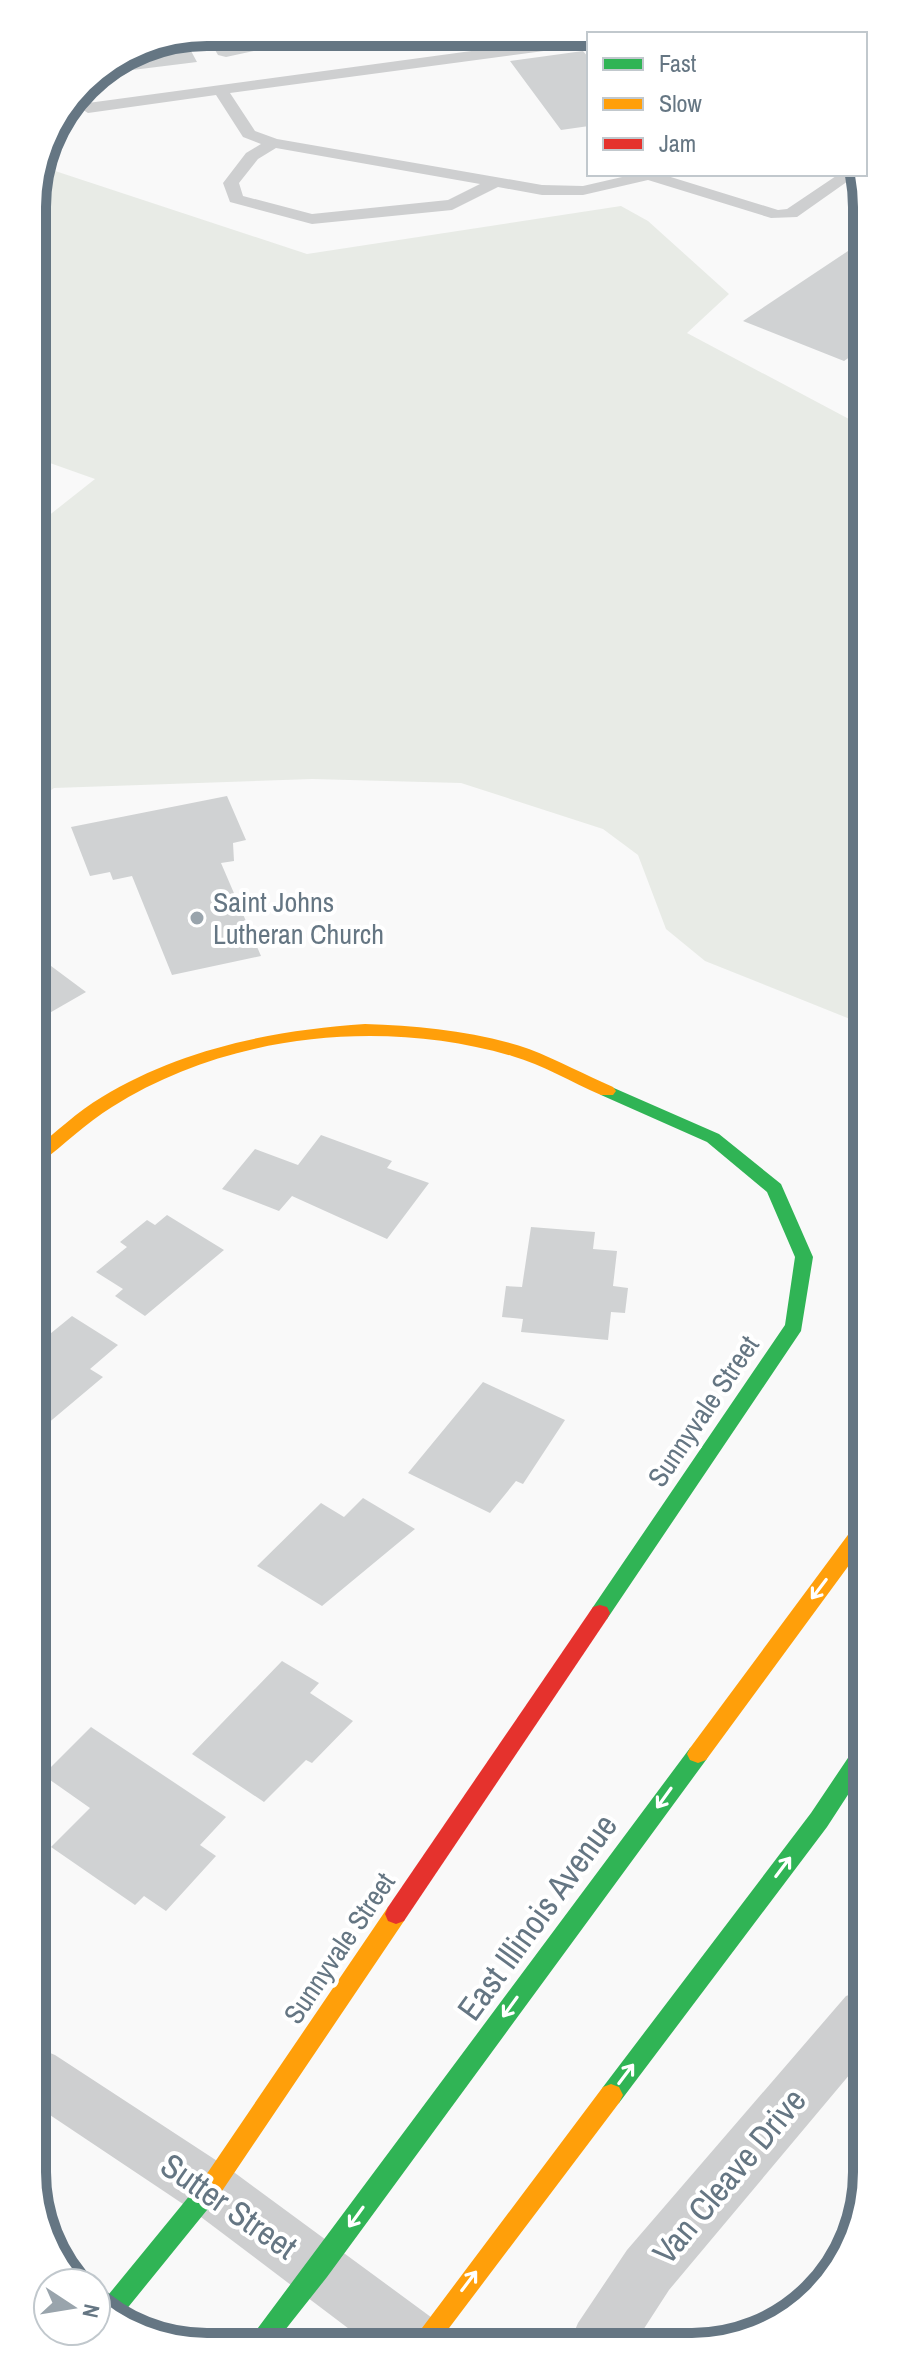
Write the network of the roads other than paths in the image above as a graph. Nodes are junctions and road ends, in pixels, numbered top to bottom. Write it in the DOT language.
graph roads {
  1 [pos="545,46"];
  2 [pos="220,90"];
  3 [pos="88,108"];
  4 [pos="273,143"];
  5 [pos="645,176"];
  6 [pos="651,176"];
  7 [pos="847,176"];
  8 [pos="496,182"];
  9 [pos="46,1150"];
  10 [pos="853,1544"];
  11 [pos="853,1769"];
  12 [pos="853,2029"];
  13 [pos="46,2080"];
  14 [pos="210,2189"];
  15 [pos="318,2269"];
  16 [pos="115,2304"];
  17 [pos="267,2333"];
  18 [pos="405,2333"];
  19 [pos="428,2333"];
  20 [pos="606,2333"];
  1 -- 2 [label="lane"];
  2 -- 3 [label="lane"];
  2 -- 4 [label="lane"];
  4 -- 8 [label="lane"];
  4 -- 8 [label="lane"];
  5 -- 8 [label="lane"];
  6 -- 7 [label="lane"];
  9 -- 14 [label="street, Sunnyvale Street"];
  10 -- 15 [label="street, East Illinois Avenue, one-way"];
  19 -- 11 [label="street, one-way"];
  12 -- 20 [label="street, Van Cleave Drive"];
  13 -- 14 [label="street, Sutter Street"];
  14 -- 15 [label="street, Sutter Street"];
  14 -- 16 [label="street, Sunnyvale Street"];
  15 -- 17 [label="street, East Illinois Avenue"];
  15 -- 18 [label="street, Sutter Street"];
}
